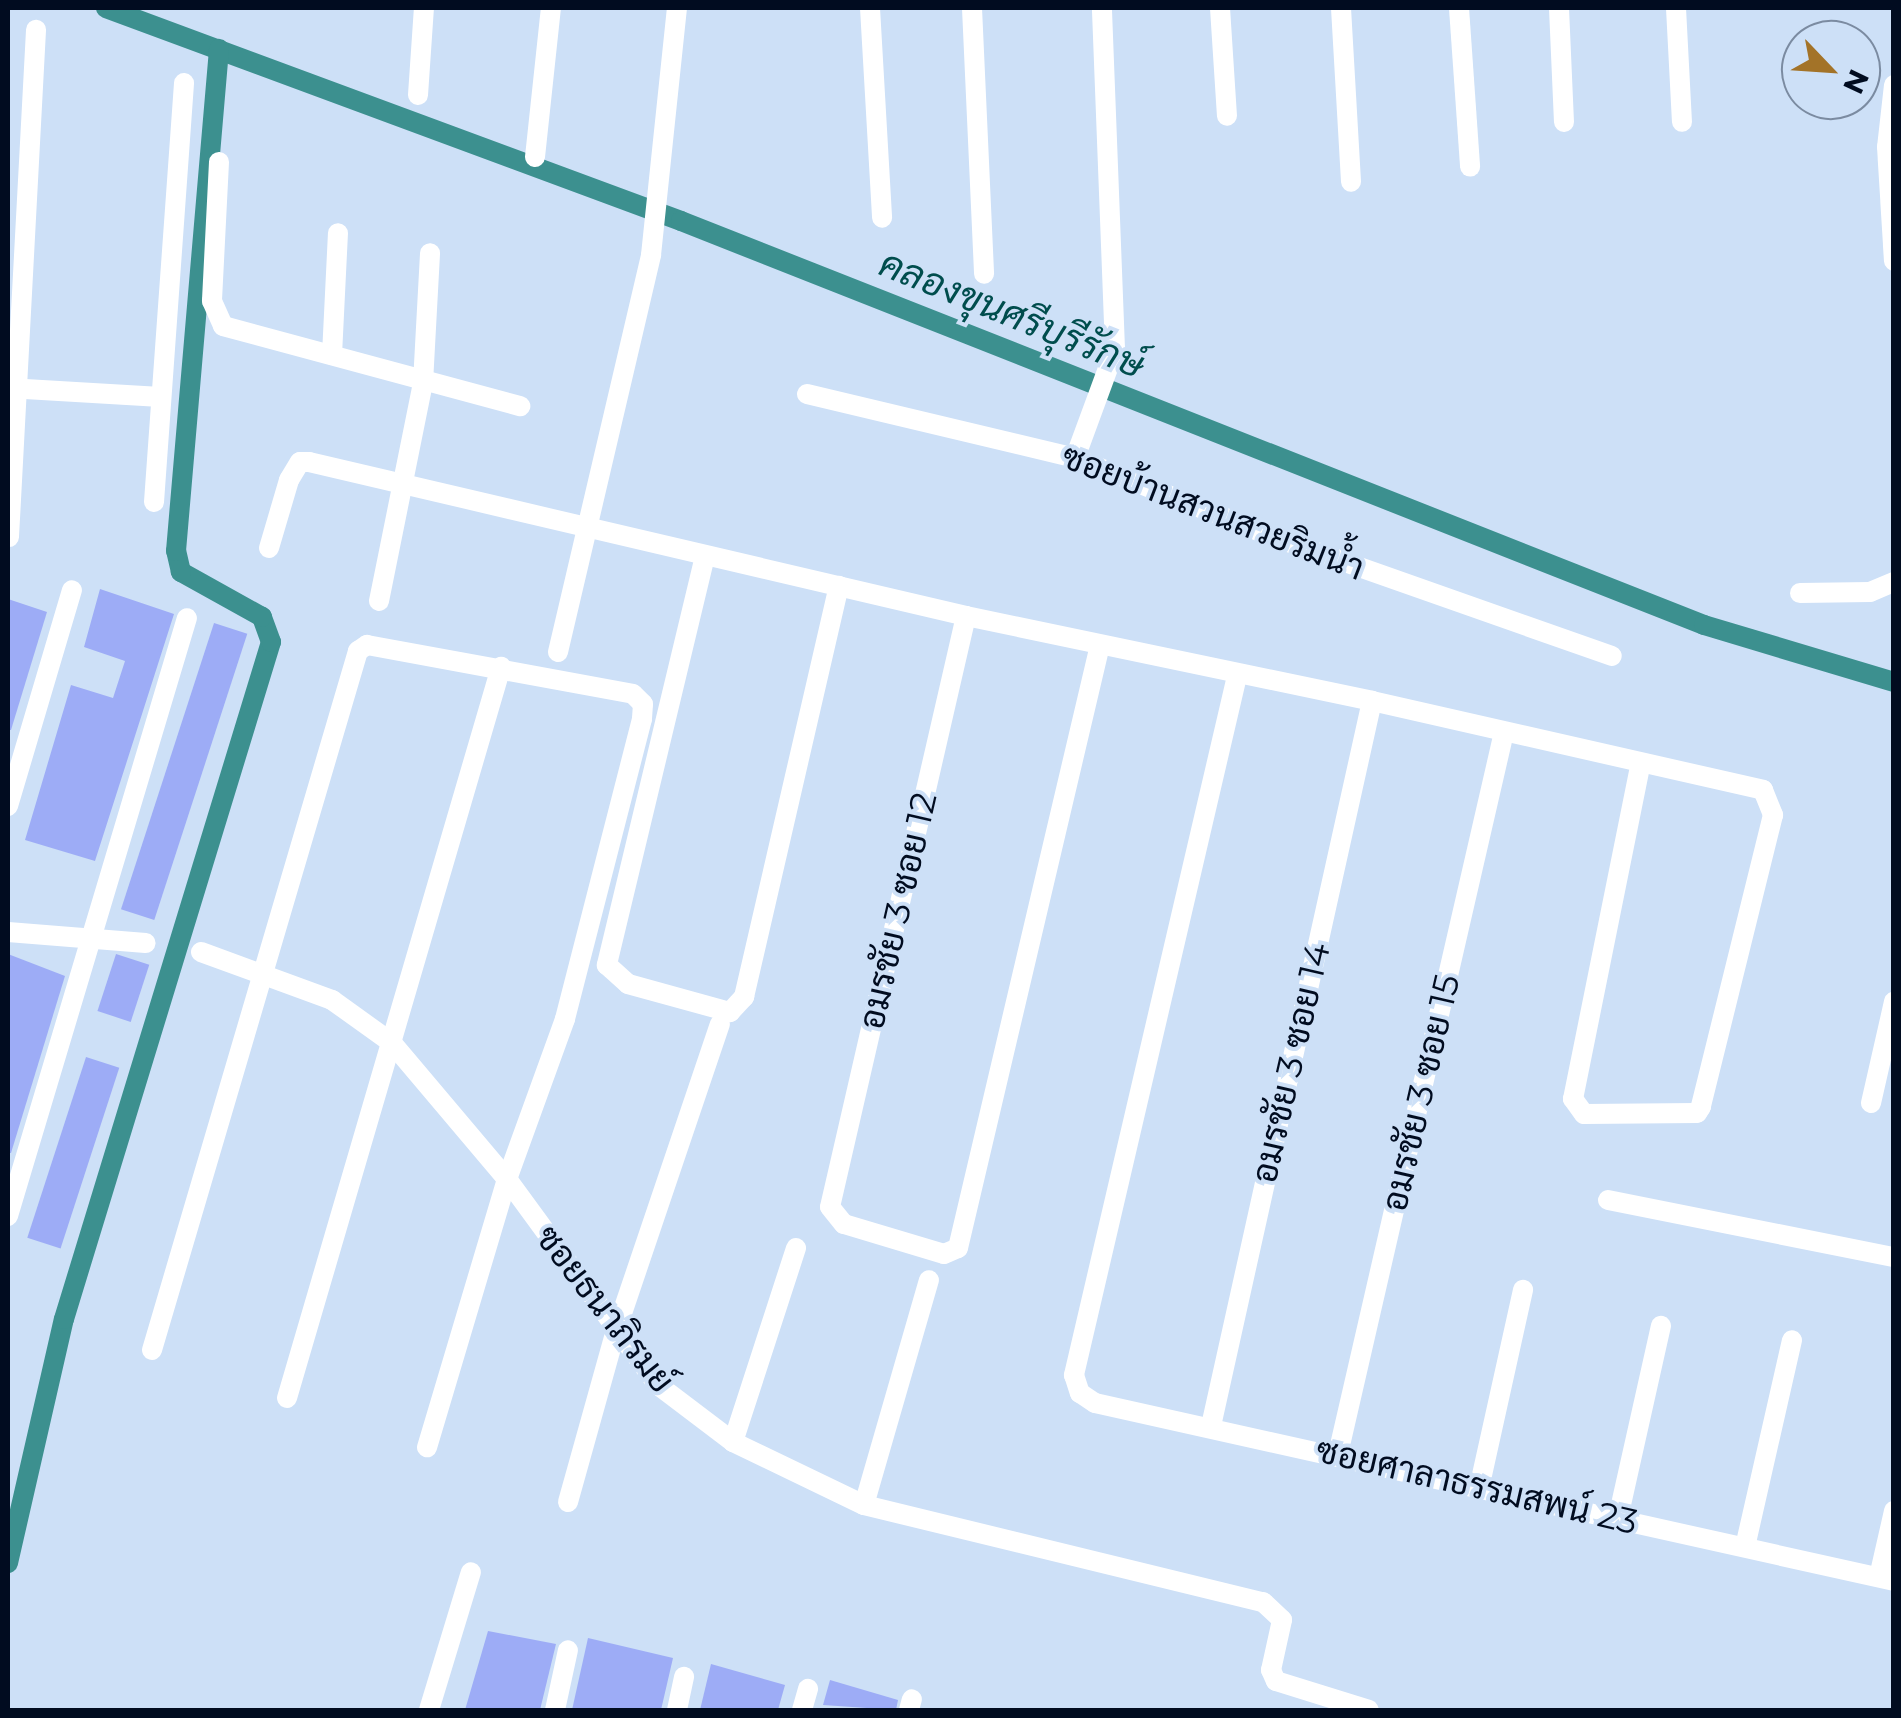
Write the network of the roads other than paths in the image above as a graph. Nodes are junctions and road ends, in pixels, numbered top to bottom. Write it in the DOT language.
graph roads {
  1 [pos="424,8"];
  2 [pos="551,8"];
  3 [pos="676,8"];
  4 [pos="870,8"];
  5 [pos="972,8"];
  6 [pos="1102,8"];
  7 [pos="1220,8"];
  8 [pos="1342,8"];
  9 [pos="1458,8"];
  10 [pos="1560,8"];
  11 [pos="1676,8"];
  12 [pos="36,30"];
  13 [pos="184,83"];
  14 [pos="1894,85"];
  15 [pos="418,95"];
  16 [pos="1227,116"];
  17 [pos="1564,122"];
  18 [pos="1682,122"];
  19 [pos="534,157"];
  20 [pos="219,162"];
  21 [pos="1470,167"];
  22 [pos="1351,182"];
  23 [pos="882,218"];
  24 [pos="338,233"];
  25 [pos="430,253"];
  26 [pos="1894,260"];
  27 [pos="984,274"];
  28 [pos="332,356"];
  29 [pos="424,383"];
  30 [pos="12,388"];
  31 [pos="806,394"];
  32 [pos="161,397"];
  33 [pos="520,406"];
  34 [pos="1074,458"];
  35 [pos="401,485"];
  36 [pos="154,502"];
  37 [pos="586,527"];
  38 [pos="10,538"];
  39 [pos="269,548"];
  40 [pos="705,556"];
  41 [pos="1894,582"];
  42 [pos="839,586"];
  43 [pos="72,590"];
  44 [pos="1800,593"];
  45 [pos="379,601"];
  46 [pos="966,616"];
  47 [pos="187,618"];
  48 [pos="1100,645"];
  49 [pos="558,652"];
  50 [pos="1612,656"];
  51 [pos="501,667"];
  52 [pos="1237,676"];
  53 [pos="1372,701"];
  54 [pos="1504,732"];
  55 [pos="1641,763"];
  56 [pos="8,806"];
  57 [pos="8,932"];
  58 [pos="89,935"];
  59 [pos="146,943"];
  60 [pos="201,952"];
  61 [pos="258,975"];
  62 [pos="1893,1008"];
  63 [pos="720,1024"];
  64 [pos="392,1042"];
  65 [pos="1871,1103"];
  66 [pos="507,1179"];
  67 [pos="1608,1200"];
  68 [pos="8,1216"];
  69 [pos="796,1248"];
  70 [pos="1894,1257"];
  71 [pos="929,1280"];
  72 [pos="1523,1290"];
  73 [pos="1661,1326"];
  74 [pos="614,1334"];
  75 [pos="1792,1340"];
  76 [pos="152,1350"];
  77 [pos="288,1398"];
  78 [pos="1211,1426"];
  79 [pos="733,1442"];
  80 [pos="426,1447"];
  81 [pos="1338,1454"];
  82 [pos="1480,1484"];
  83 [pos="568,1502"];
  84 [pos="864,1505"];
  85 [pos="1894,1511"];
  86 [pos="1618,1518"];
  87 [pos="1746,1547"];
  88 [pos="471,1572"];
  89 [pos="1886,1579"];
  90 [pos="568,1650"];
  91 [pos="684,1677"];
  92 [pos="808,1689"];
  93 [pos="429,1710"];
  94 [pos="555,1710"];
  95 [pos="677,1710"];
  96 [pos="802,1710"];
  97 [pos="1369,1710"];
  1 -- 15 [label="street"];
  2 -- 19 [label="street"];
  3 -- 37 [label="street"];
  4 -- 23 [label="street"];
  5 -- 27 [label="street"];
  6 -- 34 [label="street"];
  7 -- 16 [label="street"];
  8 -- 22 [label="street"];
  9 -- 21 [label="street"];
  10 -- 17 [label="street"];
  11 -- 18 [label="street"];
  12 -- 30 [label="street"];
  13 -- 32 [label="street"];
  14 -- 26 [label="street"];
  20 -- 28 [label="street"];
  24 -- 28 [label="street"];
  25 -- 29 [label="street"];
  28 -- 29 [label="street"];
  29 -- 33 [label="street"];
  29 -- 35 [label="street"];
  30 -- 32 [label="street"];
  30 -- 38 [label="street"];
  31 -- 34 [label="street, ซอยบ้านสวนสวยริมน้ำ"];
  32 -- 36 [label="street"];
  34 -- 50 [label="street, ซอยบ้านสวนสวยริมน้ำ"];
  35 -- 37 [label="street"];
  35 -- 39 [label="street"];
  35 -- 45 [label="street"];
  37 -- 40 [label="street"];
  37 -- 49 [label="street"];
  40 -- 42 [label="street"];
  40 -- 42 [label="street"];
  41 -- 44 [label="street"];
  42 -- 46 [label="street"];
  43 -- 56 [label="street"];
  46 -- 48 [label="street"];
  46 -- 48 [label="street, อมรชัย 3 ซอย 12"];
  47 -- 58 [label="street"];
  48 -- 52 [label="street"];
  51 -- 61 [label="street"];
  51 -- 64 [label="street"];
  51 -- 66 [label="street"];
  52 -- 53 [label="street"];
  52 -- 78 [label="street, ซอยศาลาธรรมสพน์ 23"];
  53 -- 54 [label="street"];
  53 -- 78 [label="street, อมรชัย 3 ซอย 14"];
  54 -- 55 [label="street"];
  54 -- 81 [label="street, อมรชัย 3 ซอย 15"];
  55 -- 55 [label="street"];
  57 -- 58 [label="street"];
  58 -- 59 [label="street"];
  58 -- 68 [label="street"];
  60 -- 61 [label="street, ซอยธนาภิรมย์"];
  61 -- 64 [label="street, ซอยธนาภิรมย์"];
  61 -- 76 [label="street"];
  62 -- 65 [label="street"];
  63 -- 74 [label="street"];
  64 -- 66 [label="street, ซอยธนาภิรมย์"];
  64 -- 77 [label="street"];
  66 -- 74 [label="street, ซอยธนาภิรมย์"];
  66 -- 80 [label="street"];
  67 -- 70 [label="street"];
  69 -- 79 [label="street"];
  71 -- 84 [label="street"];
  72 -- 82 [label="street"];
  73 -- 86 [label="street"];
  74 -- 79 [label="street, ซอยธนาภิรมย์"];
  74 -- 83 [label="street"];
  75 -- 87 [label="street"];
  78 -- 81 [label="street, ซอยศาลาธรรมสพน์ 23"];
  79 -- 84 [label="street, ซอยธนาภิรมย์"];
  81 -- 82 [label="street, ซอยศาลาธรรมสพน์ 23"];
  82 -- 86 [label="street, ซอยศาลาธรรมสพน์ 23"];
  84 -- 97 [label="street, ซอยธนาภิรมย์"];
  85 -- 89 [label="street"];
  86 -- 87 [label="street, ซอยศาลาธรรมสพน์ 23"];
  87 -- 89 [label="street, ซอยศาลาธรรมสพน์ 23"];
  88 -- 93 [label="street"];
  90 -- 94 [label="street"];
  91 -- 95 [label="street"];
  92 -- 96 [label="street"];
}
